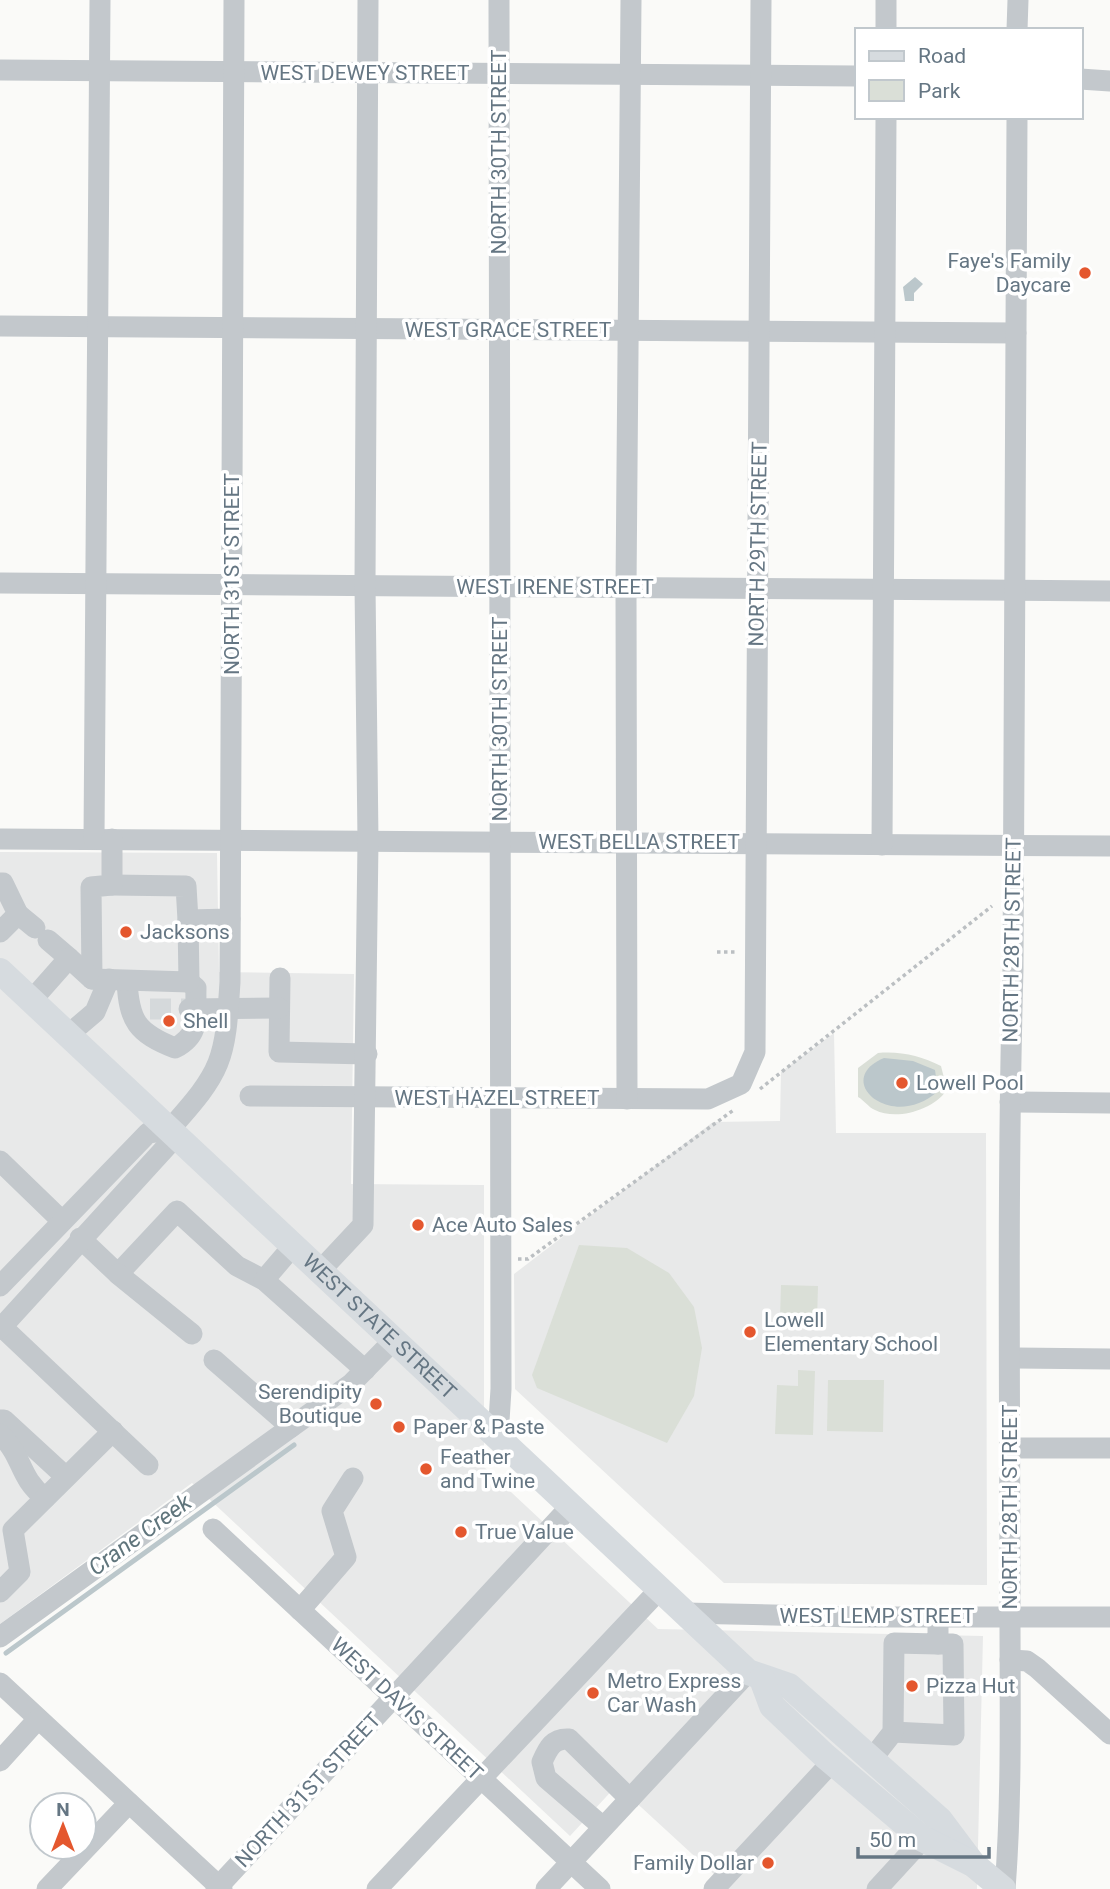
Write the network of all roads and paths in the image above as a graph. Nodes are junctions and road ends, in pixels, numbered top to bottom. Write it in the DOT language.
graph roads {
  1 [pos="100,0"];
  2 [pos="234,0"];
  3 [pos="368,0"];
  4 [pos="499,0"];
  5 [pos="631,0"];
  6 [pos="761,0"];
  7 [pos="886,0"];
  8 [pos="1018,0"];
  9 [pos="886,28"];
  10 [pos="1017,28"];
  11 [pos="0,70"];
  12 [pos="100,71"];
  13 [pos="234,72"];
  14 [pos="367,73"];
  15 [pos="499,74"];
  16 [pos="631,74"];
  17 [pos="761,75"];
  18 [pos="855,76"];
  19 [pos="1082,79"];
  20 [pos="1110,80"];
  21 [pos="886,119"];
  22 [pos="1017,119"];
  23 [pos="0,326"];
  24 [pos="99,327"];
  25 [pos="233,328"];
  26 [pos="368,329"];
  27 [pos="499,330"];
  28 [pos="630,331"];
  29 [pos="761,331"];
  30 [pos="884,332"];
  31 [pos="1016,333"];
  32 [pos="0,583"];
  33 [pos="97,584"];
  34 [pos="232,584"];
  35 [pos="365,585"];
  36 [pos="500,587"];
  37 [pos="626,587"];
  38 [pos="756,588"];
  39 [pos="884,589"];
  40 [pos="1014,590"];
  41 [pos="1110,591"];
  42 [pos="0,839"];
  43 [pos="103,839"];
  44 [pos="231,840"];
  45 [pos="368,841"];
  46 [pos="500,842"];
  47 [pos="754,842"];
  48 [pos="626,843"];
  49 [pos="881,845"];
  50 [pos="1014,846"];
  51 [pos="1110,846"];
  52 [pos="0,883"];
  53 [pos="112,885"];
  54 [pos="992,906"];
  55 [pos="18,914"];
  56 [pos="230,919"];
  57 [pos="188,920"];
  58 [pos="0,932"];
  59 [pos="69,958"];
  60 [pos="0,971"];
  61 [pos="279,978"];
  62 [pos="110,980"];
  63 [pos="189,982"];
  64 [pos="32,1001"];
  65 [pos="228,1007"];
  66 [pos="192,1008"];
  67 [pos="279,1008"];
  68 [pos="68,1035"];
  69 [pos="367,1054"];
  70 [pos="745,1094"];
  71 [pos="250,1096"];
  72 [pos="366,1097"];
  73 [pos="501,1098"];
  74 [pos="627,1099"];
  75 [pos="1010,1102"];
  76 [pos="1110,1103"];
  77 [pos="169,1130"];
  78 [pos="0,1161"];
  79 [pos="62,1221"];
  80 [pos="80,1238"];
  81 [pos="293,1246"];
  82 [pos="512,1259"];
  83 [pos="320,1271"];
  84 [pos="118,1274"];
  85 [pos="264,1280"];
  86 [pos="0,1286"];
  87 [pos="1,1328"];
  88 [pos="192,1334"];
  89 [pos="394,1340"];
  90 [pos="1011,1358"];
  91 [pos="1110,1359"];
  92 [pos="214,1360"];
  93 [pos="365,1370"];
  94 [pos="0,1420"];
  95 [pos="291,1427"];
  96 [pos="113,1431"];
  97 [pos="0,1434"];
  98 [pos="498,1437"];
  99 [pos="1011,1448"];
  100 [pos="1110,1448"];
  101 [pos="148,1465"];
  102 [pos="66,1477"];
  103 [pos="353,1478"];
  104 [pos="45,1498"];
  105 [pos="571,1506"];
  106 [pos="213,1529"];
  107 [pos="660,1589"];
  108 [pos="0,1592"];
  109 [pos="300,1610"];
  110 [pos="685,1613"];
  111 [pos="938,1616"];
  112 [pos="1010,1616"];
  113 [pos="1110,1617"];
  114 [pos="0,1637"];
  115 [pos="938,1644"];
  116 [pos="1010,1660"];
  117 [pos="755,1675"];
  118 [pos="0,1683"];
  119 [pos="394,1697"];
  120 [pos="38,1719"];
  121 [pos="893,1732"];
  122 [pos="1110,1734"];
  123 [pos="870,1760"];
  124 [pos="0,1762"];
  125 [pos="832,1762"];
  126 [pos="481,1778"];
  127 [pos="630,1799"];
  128 [pos="129,1803"];
  129 [pos="603,1827"];
  130 [pos="923,1839"];
  131 [pos="571,1862"];
  132 [pos="973,1864"];
  133 [pos="883,1887"];
  134 [pos="219,1888"];
  135 [pos="47,1889"];
  136 [pos="377,1889"];
  137 [pos="546,1889"];
  138 [pos="600,1889"];
  139 [pos="714,1889"];
  140 [pos="1004,1889"];
  1 -- 12 [label="street"];
  2 -- 13 [label="street, NORTH 31ST STREET"];
  3 -- 14 [label="street"];
  4 -- 15 [label="street, NORTH 30TH STREET"];
  5 -- 16 [label="street"];
  6 -- 17 [label="street, NORTH 29TH STREET"];
  7 -- 9 [label="street"];
  8 -- 10 [label="street"];
  11 -- 12 [label="street, WEST DEWEY STREET"];
  12 -- 13 [label="street, WEST DEWEY STREET"];
  12 -- 24 [label="street"];
  13 -- 14 [label="street, WEST DEWEY STREET"];
  13 -- 25 [label="street, NORTH 31ST STREET"];
  14 -- 15 [label="street, WEST DEWEY STREET"];
  14 -- 26 [label="street"];
  15 -- 16 [label="street, WEST DEWEY STREET"];
  15 -- 27 [label="street, NORTH 30TH STREET"];
  16 -- 17 [label="street, WEST DEWEY STREET"];
  16 -- 28 [label="street"];
  17 -- 18 [label="street, WEST DEWEY STREET"];
  17 -- 29 [label="street, NORTH 29TH STREET"];
  19 -- 20 [label="street"];
  21 -- 30 [label="street"];
  22 -- 31 [label="street, NORTH 28TH STREET"];
  23 -- 24 [label="street, WEST GRACE STREET"];
  24 -- 25 [label="street, WEST GRACE STREET"];
  24 -- 33 [label="street"];
  25 -- 26 [label="street, WEST GRACE STREET"];
  25 -- 34 [label="street, NORTH 31ST STREET"];
  26 -- 27 [label="street, WEST GRACE STREET"];
  26 -- 35 [label="street"];
  27 -- 28 [label="street, WEST GRACE STREET"];
  27 -- 36 [label="street, NORTH 30TH STREET"];
  28 -- 29 [label="street, WEST GRACE STREET"];
  28 -- 37 [label="street"];
  29 -- 30 [label="street, WEST GRACE STREET"];
  29 -- 38 [label="street, NORTH 29TH STREET"];
  30 -- 31 [label="street, WEST GRACE STREET"];
  30 -- 39 [label="street"];
  31 -- 40 [label="street, NORTH 28TH STREET"];
  32 -- 33 [label="street, WEST IRENE STREET"];
  33 -- 34 [label="street, WEST IRENE STREET"];
  33 -- 43 [label="street"];
  34 -- 35 [label="street, WEST IRENE STREET"];
  34 -- 44 [label="street, NORTH 31ST STREET"];
  35 -- 36 [label="street, WEST IRENE STREET"];
  35 -- 45 [label="street"];
  36 -- 37 [label="street, WEST IRENE STREET"];
  36 -- 46 [label="street, NORTH 30TH STREET"];
  37 -- 38 [label="street, WEST IRENE STREET"];
  37 -- 48 [label="street"];
  38 -- 39 [label="street, WEST IRENE STREET"];
  38 -- 47 [label="street, NORTH 29TH STREET"];
  39 -- 40 [label="street, WEST IRENE STREET"];
  39 -- 49 [label="street"];
  40 -- 41 [label="street, WEST IRENE STREET"];
  40 -- 50 [label="street, NORTH 28TH STREET"];
  42 -- 43 [label="street, WEST BELLA STREET"];
  43 -- 44 [label="street, WEST BELLA STREET"];
  43 -- 53 [label="street"];
  44 -- 45 [label="street, WEST BELLA STREET"];
  44 -- 56 [label="street, NORTH 31ST STREET"];
  45 -- 46 [label="street, WEST BELLA STREET"];
  45 -- 69 [label="street"];
  46 -- 48 [label="street, WEST BELLA STREET"];
  46 -- 73 [label="street, NORTH 30TH STREET"];
  47 -- 48 [label="street, WEST BELLA STREET"];
  47 -- 49 [label="street, WEST BELLA STREET"];
  47 -- 70 [label="street, NORTH 29TH STREET"];
  48 -- 74 [label="street"];
  49 -- 50 [label="street, WEST BELLA STREET"];
  50 -- 51 [label="street, WEST BELLA STREET"];
  50 -- 75 [label="street, NORTH 28TH STREET"];
  52 -- 55 [label="street"];
  53 -- 57 [label="street"];
  53 -- 62 [label="street"];
  54 -- 70 [label="path"];
  55 -- 58 [label="street"];
  55 -- 59 [label="street"];
  56 -- 57 [label="street"];
  56 -- 65 [label="street, NORTH 31ST STREET"];
  57 -- 63 [label="street"];
  59 -- 62 [label="street"];
  59 -- 64 [label="street"];
  60 -- 64 [label="main road, WEST STATE STREET"];
  61 -- 67 [label="street"];
  62 -- 63 [label="street"];
  62 -- 66 [label="street"];
  62 -- 68 [label="street"];
  63 -- 66 [label="street"];
  64 -- 68 [label="main road, WEST STATE STREET"];
  65 -- 66 [label="street"];
  65 -- 67 [label="street"];
  65 -- 77 [label="street, NORTH 31ST STREET"];
  67 -- 69 [label="street"];
  68 -- 77 [label="main road, WEST STATE STREET"];
  69 -- 72 [label="street"];
  70 -- 74 [label="street, WEST HAZEL STREET"];
  70 -- 82 [label="path"];
  71 -- 72 [label="street, WEST HAZEL STREET"];
  72 -- 73 [label="street, WEST HAZEL STREET"];
  72 -- 83 [label="street"];
  73 -- 74 [label="street, WEST HAZEL STREET"];
  73 -- 98 [label="street, NORTH 30TH STREET"];
  75 -- 76 [label="street"];
  75 -- 90 [label="street, NORTH 28TH STREET"];
  77 -- 79 [label="street"];
  77 -- 80 [label="street"];
  77 -- 81 [label="main road, WEST STATE STREET"];
  78 -- 79 [label="street"];
  79 -- 86 [label="street"];
  80 -- 84 [label="street"];
  80 -- 87 [label="street"];
  81 -- 83 [label="main road, WEST STATE STREET"];
  81 -- 85 [label="street"];
  83 -- 89 [label="main road, WEST STATE STREET"];
  84 -- 85 [label="street"];
  84 -- 88 [label="street"];
  85 -- 93 [label="street"];
  87 -- 96 [label="street"];
  89 -- 93 [label="street"];
  89 -- 98 [label="main road, WEST STATE STREET"];
  90 -- 91 [label="street"];
  90 -- 99 [label="street, NORTH 28TH STREET"];
  92 -- 95 [label="street"];
  93 -- 95 [label="street"];
  94 -- 102 [label="street"];
  95 -- 114 [label="street"];
  96 -- 101 [label="street"];
  96 -- 102 [label="street"];
  97 -- 104 [label="street"];
  98 -- 105 [label="main road, WEST STATE STREET"];
  99 -- 100 [label="street"];
  99 -- 112 [label="street, NORTH 28TH STREET"];
  102 -- 104 [label="street"];
  103 -- 109 [label="street"];
  104 -- 108 [label="street"];
  105 -- 107 [label="main road, WEST STATE STREET"];
  105 -- 119 [label="street, NORTH 31ST STREET"];
  106 -- 109 [label="street, WEST DAVIS STREET"];
  107 -- 110 [label="main road, WEST STATE STREET"];
  107 -- 126 [label="street"];
  109 -- 119 [label="street, WEST DAVIS STREET"];
  110 -- 111 [label="street, WEST LEMP STREET"];
  110 -- 117 [label="main road, WEST STATE STREET"];
  111 -- 112 [label="street, WEST LEMP STREET"];
  111 -- 115 [label="street"];
  112 -- 113 [label="street, WEST LEMP STREET"];
  112 -- 116 [label="street, NORTH 28TH STREET"];
  115 -- 121 [label="street"];
  115 -- 121 [label="street"];
  116 -- 122 [label="street"];
  116 -- 140 [label="street, NORTH 28TH STREET"];
  117 -- 123 [label="main road, WEST STATE STREET"];
  117 -- 125 [label="main road, WEST STATE STREET"];
  117 -- 127 [label="street"];
  118 -- 120 [label="street"];
  119 -- 126 [label="street, WEST DAVIS STREET"];
  119 -- 134 [label="street, NORTH 31ST STREET"];
  120 -- 124 [label="street"];
  120 -- 128 [label="street"];
  121 -- 123 [label="street"];
  123 -- 132 [label="main road, WEST STATE STREET"];
  125 -- 130 [label="main road, WEST STATE STREET"];
  125 -- 139 [label="street"];
  126 -- 131 [label="street, WEST DAVIS STREET"];
  126 -- 136 [label="street"];
  127 -- 129 [label="street"];
  127 -- 129 [label="street"];
  128 -- 134 [label="street"];
  128 -- 135 [label="street"];
  129 -- 131 [label="street"];
  130 -- 132 [label="main road, WEST STATE STREET"];
  130 -- 133 [label="street"];
  131 -- 137 [label="street"];
  131 -- 138 [label="street, WEST DAVIS STREET"];
  132 -- 140 [label="main road, WEST STATE STREET"];
}
